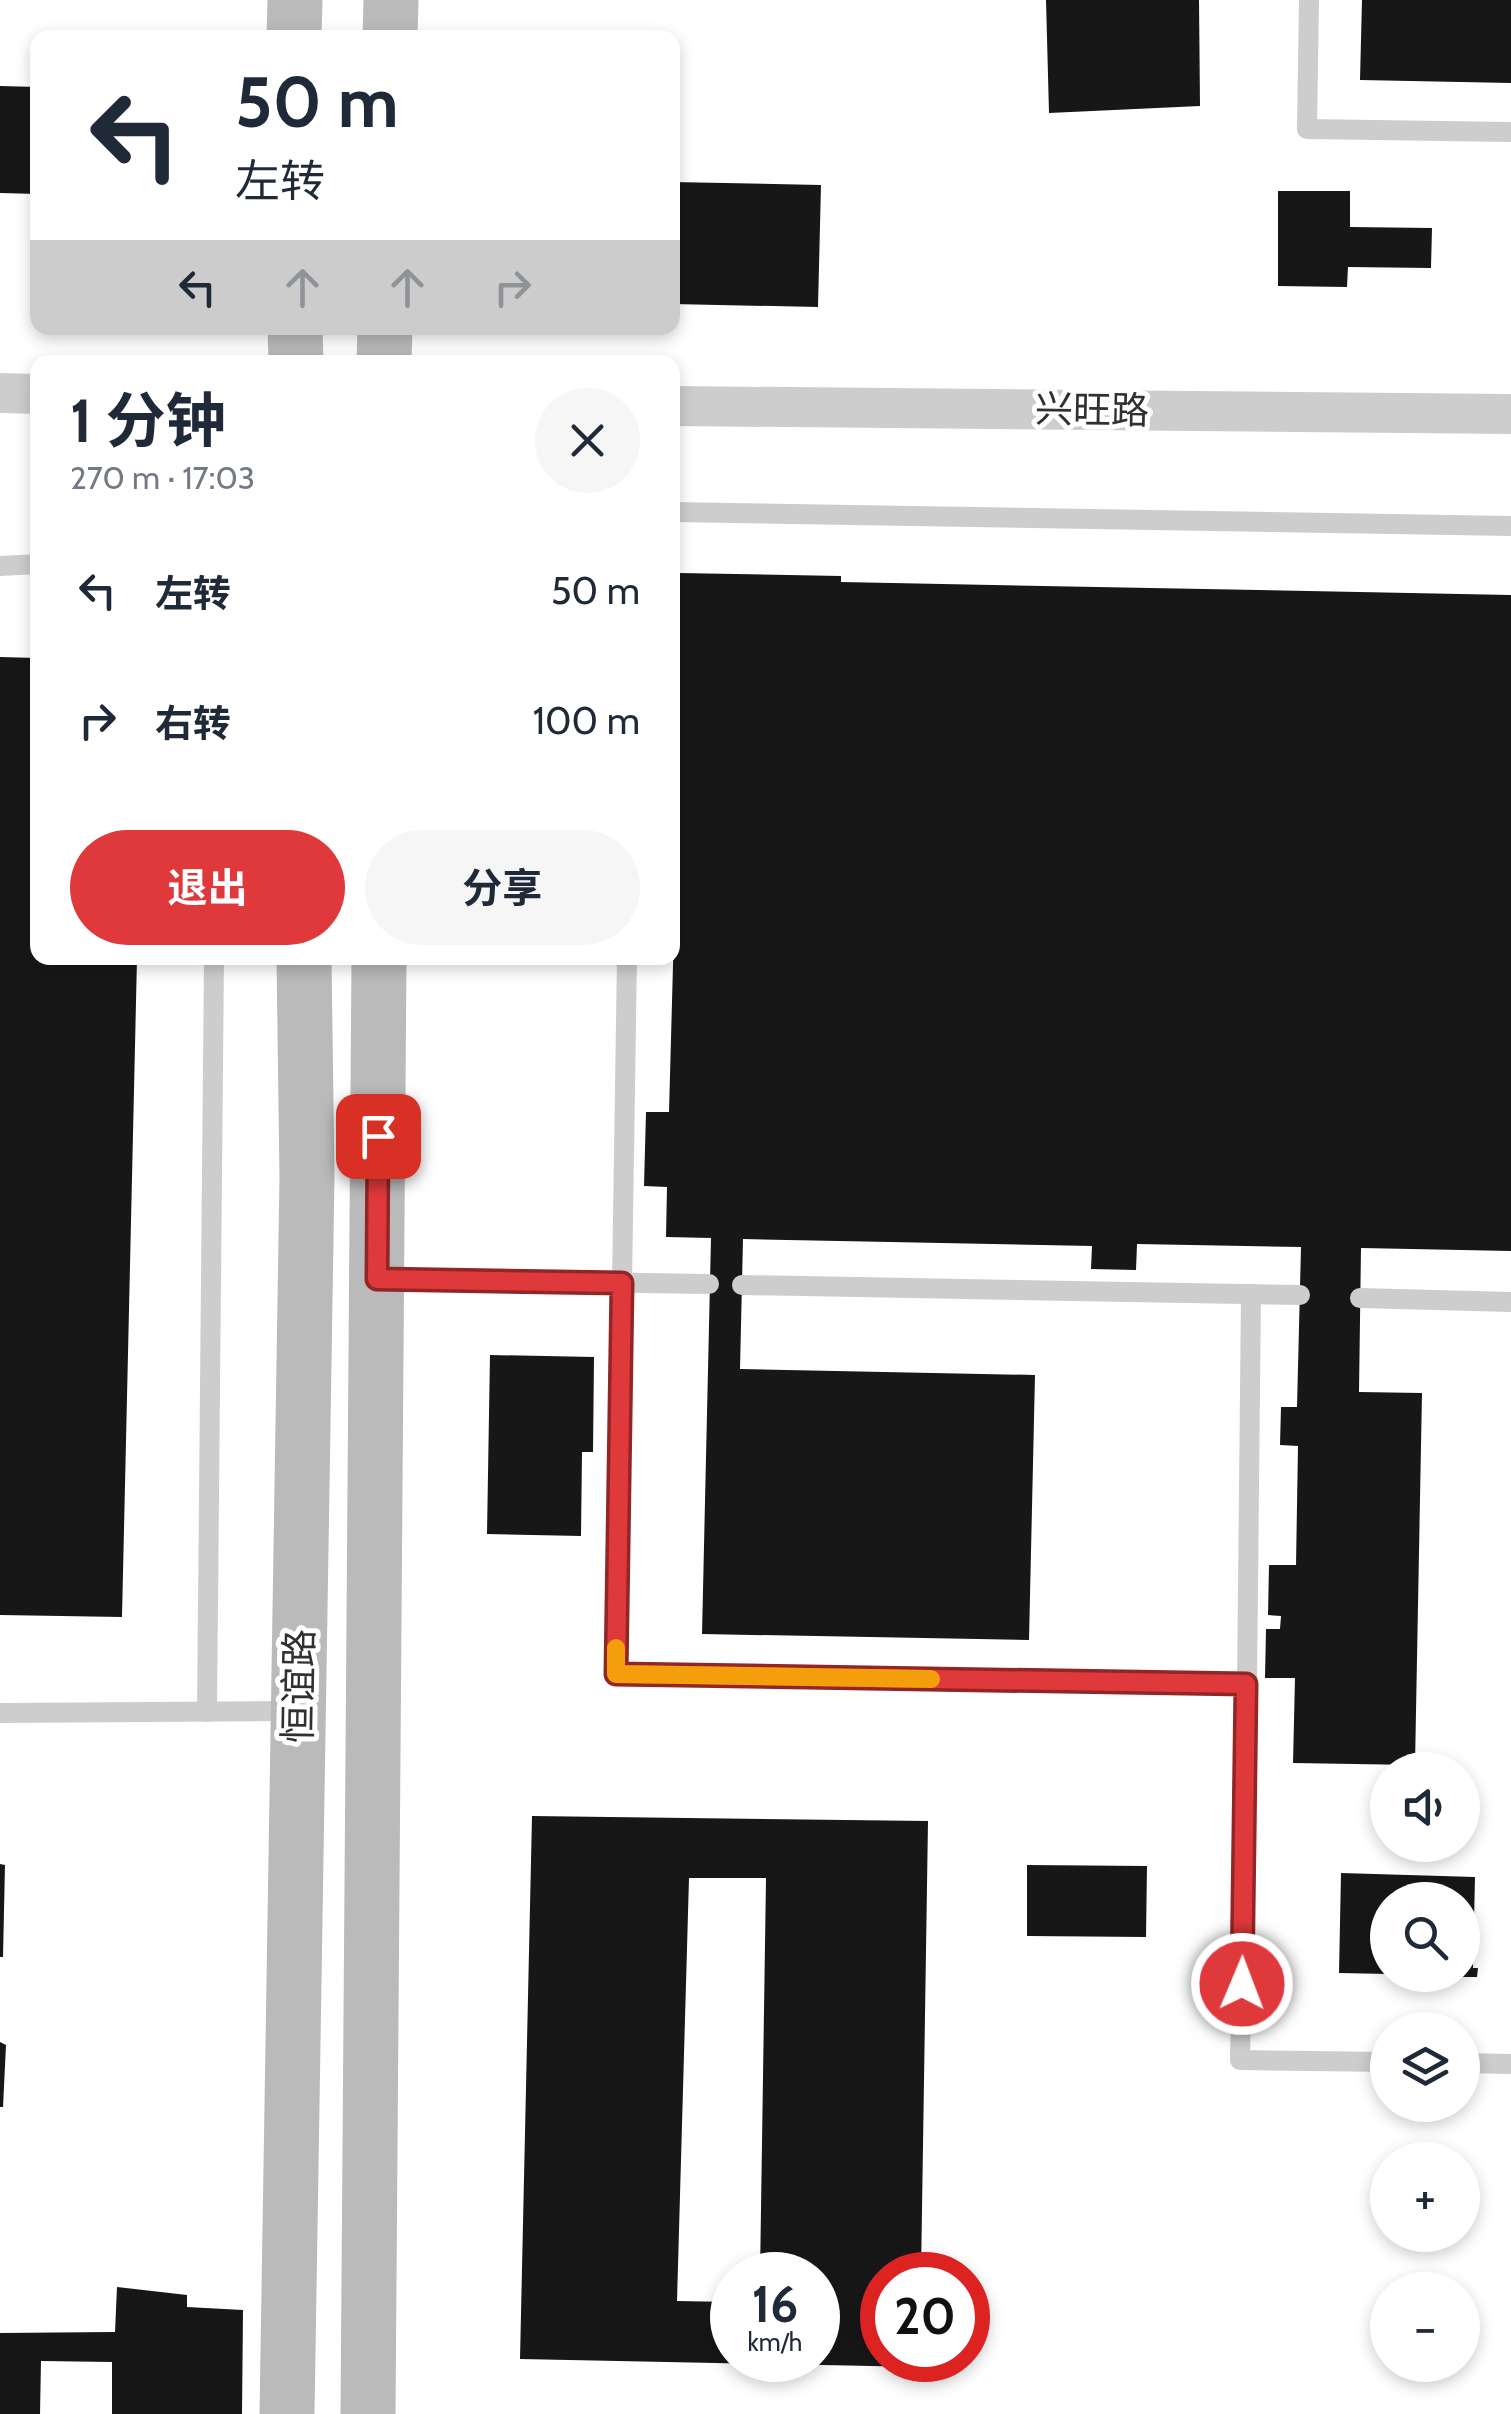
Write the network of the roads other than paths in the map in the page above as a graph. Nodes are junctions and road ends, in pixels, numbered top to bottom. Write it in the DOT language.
graph roads {
  1 [pos="295,0"];
  2 [pos="391,0"];
  3 [pos="1309,0"];
  4 [pos="294,30"];
  5 [pos="390,30"];
  6 [pos="1511,132"];
  7 [pos="0,393"];
  8 [pos="30,394"];
  9 [pos="680,406"];
  10 [pos="1511,414"];
  11 [pos="680,512"];
  12 [pos="1511,526"];
  13 [pos="30,564"];
  14 [pos="0,566"];
  15 [pos="214,965"];
  16 [pos="304,965"];
  17 [pos="380,965"];
  18 [pos="628,965"];
  19 [pos="377,1279"];
  20 [pos="622,1283"];
  21 [pos="709,1284"];
  22 [pos="742,1285"];
  23 [pos="1250,1294"];
  24 [pos="1300,1295"];
  25 [pos="1360,1298"];
  26 [pos="1511,1302"];
  27 [pos="1246,1684"];
  28 [pos="207,1712"];
  29 [pos="298,1712"];
  30 [pos="0,1713"];
  31 [pos="1370,2062"];
  32 [pos="1480,2064"];
  33 [pos="1511,2064"];
  34 [pos="287,2414"];
  35 [pos="368,2414"];
  1 -- 4 [label="main road"];
  2 -- 5 [label="main road"];
  3 -- 6 [label="lane"];
  7 -- 8 [label="street"];
  9 -- 10 [label="street, 兴旺路"];
  11 -- 12 [label="lane"];
  13 -- 14 [label="lane"];
  15 -- 28 [label="lane"];
  16 -- 29 [label="main road, 恒谊路"];
  17 -- 19 [label="main road, 恒谊路"];
  18 -- 20 [label="lane"];
  19 -- 20 [label="lane"];
  19 -- 35 [label="main road, 恒谊路"];
  20 -- 21 [label="lane"];
  20 -- 27 [label="lane"];
  22 -- 23 [label="lane"];
  23 -- 24 [label="lane"];
  23 -- 27 [label="lane"];
  25 -- 26 [label="lane"];
  27 -- 31 [label="lane"];
  28 -- 29 [label="lane"];
  28 -- 30 [label="lane"];
  29 -- 34 [label="main road, 恒谊路"];
  32 -- 33 [label="lane"];
}
